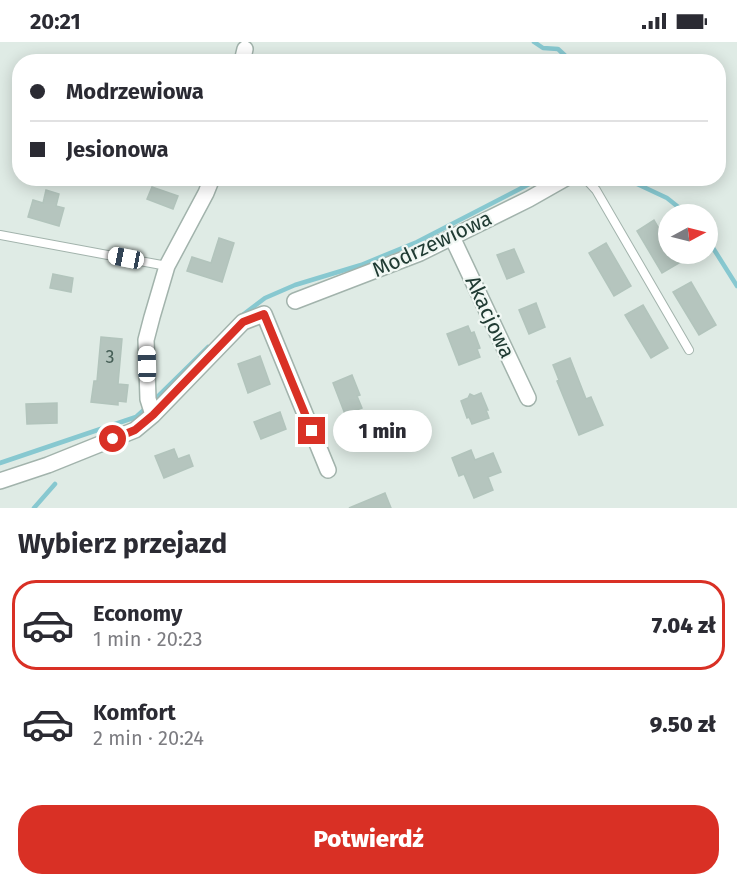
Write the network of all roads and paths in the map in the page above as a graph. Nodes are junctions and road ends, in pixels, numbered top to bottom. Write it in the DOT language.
graph roads {
  1 [pos="209,186"];
  2 [pos="552,186"];
  3 [pos="592,186"];
  4 [pos="0,235"];
  5 [pos="452,237"];
  6 [pos="167,266"];
  7 [pos="295,301"];
  8 [pos="689,350"];
  9 [pos="528,398"];
  10 [pos="153,415"];
  11 [pos="328,470"];
  12 [pos="0,481"];
  1 -- 6 [label="street"];
  2 -- 5 [label="street, Modrzewiowa"];
  3 -- 8 [label="lane"];
  4 -- 6 [label="lane"];
  5 -- 7 [label="street, Modrzewiowa"];
  5 -- 9 [label="street, Akacjowa"];
  6 -- 10 [label="street"];
  10 -- 11 [label="street"];
  10 -- 12 [label="street"];
}
